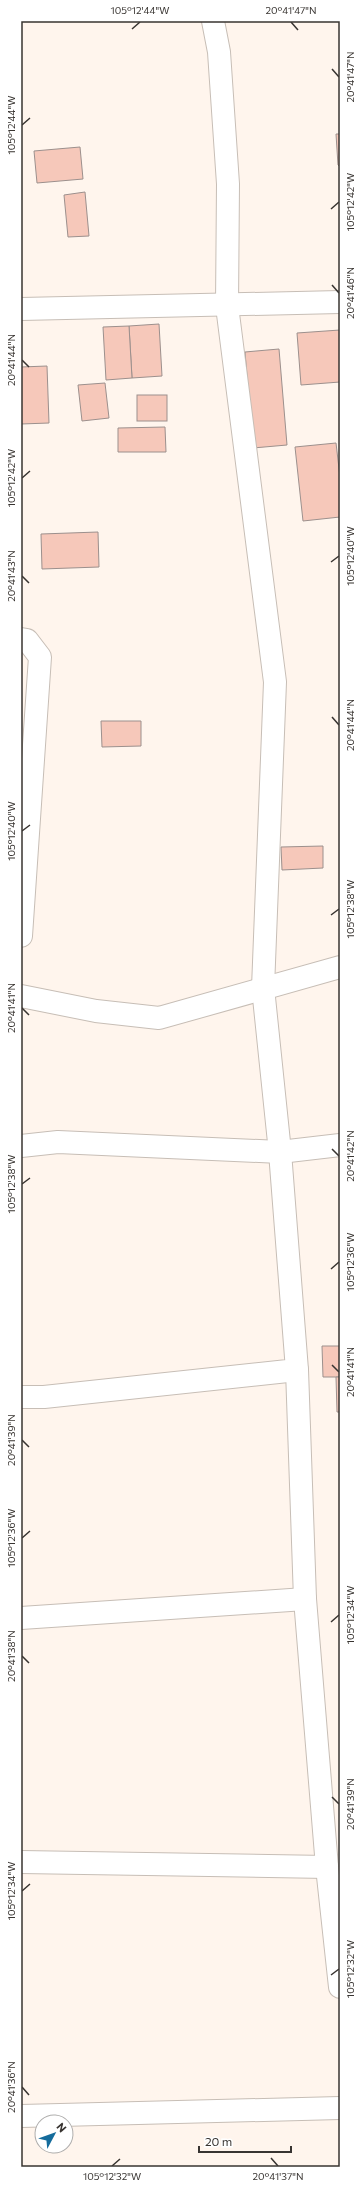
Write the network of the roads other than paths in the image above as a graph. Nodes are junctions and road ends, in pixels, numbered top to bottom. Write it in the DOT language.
graph roads {
  1 [pos="213,21"];
  2 [pos="340,302"];
  3 [pos="226,306"];
  4 [pos="21,309"];
  5 [pos="21,638"];
  6 [pos="21,936"];
  7 [pos="340,967"];
  8 [pos="263,988"];
  9 [pos="21,996"];
  10 [pos="340,1145"];
  11 [pos="21,1146"];
  12 [pos="280,1152"];
  13 [pos="297,1370"];
  14 [pos="21,1397"];
  15 [pos="305,1599"];
  16 [pos="21,1618"];
  17 [pos="21,1862"];
  18 [pos="327,1867"];
  19 [pos="340,1987"];
  20 [pos="340,2108"];
  21 [pos="21,2116"];
  1 -- 3 [label="street"];
  2 -- 3 [label="street"];
  3 -- 4 [label="street"];
  3 -- 8 [label="street"];
  5 -- 6 [label="street"];
  7 -- 8 [label="street"];
  8 -- 9 [label="street"];
  8 -- 12 [label="street"];
  10 -- 12 [label="street"];
  11 -- 12 [label="street"];
  12 -- 13 [label="street"];
  13 -- 14 [label="street"];
  13 -- 15 [label="street"];
  15 -- 16 [label="street"];
  15 -- 18 [label="street"];
  17 -- 18 [label="street"];
  18 -- 19 [label="street"];
  20 -- 21 [label="street"];
}
